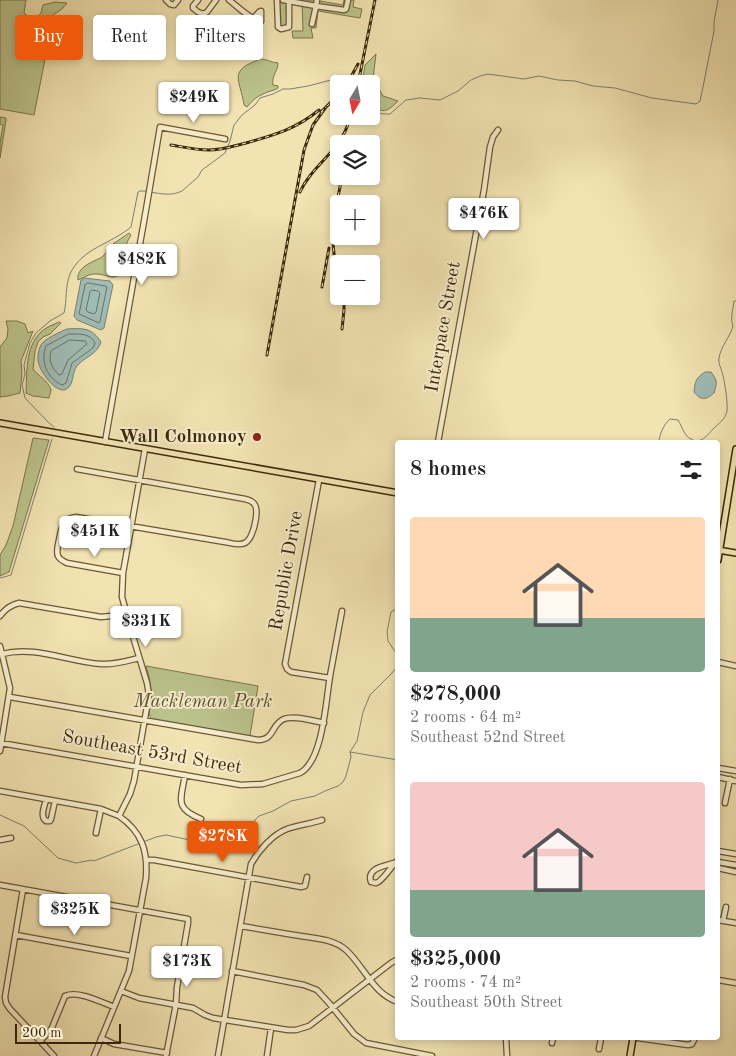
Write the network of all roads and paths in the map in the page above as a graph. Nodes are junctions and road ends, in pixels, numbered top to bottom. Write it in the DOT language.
graph roads {
  1 [pos="166,0"];
  2 [pos="178,0"];
  3 [pos="198,0"];
  4 [pos="216,0"];
  5 [pos="229,0"];
  6 [pos="277,0"];
  7 [pos="283,0"];
  8 [pos="289,0"];
  9 [pos="348,0"];
  10 [pos="303,2"];
  11 [pos="316,3"];
  12 [pos="249,15"];
  13 [pos="312,24"];
  14 [pos="498,130"];
  15 [pos="225,139"];
  16 [pos="0,423"];
  17 [pos="438,440"];
  18 [pos="105,442"];
  19 [pos="145,449"];
  20 [pos="736,449"];
  21 [pos="77,469"];
  22 [pos="139,480"];
  23 [pos="319,480"];
  24 [pos="395,493"];
  25 [pos="131,526"];
  26 [pos="720,539"];
  27 [pos="720,550"];
  28 [pos="736,553"];
  29 [pos="123,573"];
  30 [pos="342,611"];
  31 [pos="127,612"];
  32 [pos="0,616"];
  33 [pos="0,646"];
  34 [pos="2,654"];
  35 [pos="139,658"];
  36 [pos="720,662"];
  37 [pos="736,666"];
  38 [pos="330,678"];
  39 [pos="10,697"];
  40 [pos="145,720"];
  41 [pos="324,723"];
  42 [pos="1,743"];
  43 [pos="0,751"];
  44 [pos="137,767"];
  45 [pos="720,768"];
  46 [pos="736,771"];
  47 [pos="185,775"];
  48 [pos="720,777"];
  49 [pos="730,779"];
  50 [pos="736,780"];
  51 [pos="0,791"];
  52 [pos="46,800"];
  53 [pos="55,801"];
  54 [pos="725,804"];
  55 [pos="101,809"];
  56 [pos="119,816"];
  57 [pos="201,819"];
  58 [pos="322,820"];
  59 [pos="96,832"];
  60 [pos="11,838"];
  61 [pos="0,840"];
  62 [pos="720,851"];
  63 [pos="736,854"];
  64 [pos="147,860"];
  65 [pos="395,861"];
  66 [pos="395,862"];
  67 [pos="720,862"];
  68 [pos="736,865"];
  69 [pos="720,868"];
  70 [pos="735,872"];
  71 [pos="308,877"];
  72 [pos="249,878"];
  73 [pos="0,885"];
  74 [pos="24,889"];
  75 [pos="726,907"];
  76 [pos="140,910"];
  77 [pos="720,920"];
  78 [pos="736,923"];
  79 [pos="240,926"];
  80 [pos="16,935"];
  81 [pos="131,956"];
  82 [pos="395,961"];
  83 [pos="232,971"];
  84 [pos="370,979"];
  85 [pos="720,980"];
  86 [pos="736,983"];
  87 [pos="121,991"];
  88 [pos="395,1001"];
  89 [pos="176,1004"];
  90 [pos="114,1007"];
  91 [pos="333,1008"];
  92 [pos="224,1020"];
  93 [pos="271,1028"];
  94 [pos="101,1038"];
  95 [pos="506,1040"];
  96 [pos="601,1040"];
  97 [pos="633,1040"];
  98 [pos="650,1040"];
  99 [pos="694,1040"];
  100 [pos="40,1041"];
  101 [pos="599,1049"];
  102 [pos="167,1055"];
  103 [pos="54,1056"];
  104 [pos="94,1056"];
  105 [pos="218,1056"];
  106 [pos="266,1056"];
  107 [pos="432,1056"];
  108 [pos="507,1056"];
  109 [pos="630,1056"];
  1 -- 2 [label="street"];
  3 -- 4 [label="street"];
  5 -- 12 [label="street"];
  6 -- 8 [label="street"];
  7 -- 8 [label="street"];
  8 -- 10 [label="street"];
  9 -- 11 [label="street"];
  10 -- 11 [label="street"];
  11 -- 13 [label="street"];
  14 -- 17 [label="street, Interpace Street"];
  15 -- 18 [label="street"];
  16 -- 18 [label="main road"];
  18 -- 19 [label="main road"];
  19 -- 22 [label="street"];
  19 -- 23 [label="main road"];
  20 -- 26 [label="main road"];
  21 -- 22 [label="street"];
  22 -- 25 [label="street"];
  22 -- 25 [label="street"];
  23 -- 24 [label="main road"];
  23 -- 38 [label="street, Republic Drive"];
  25 -- 29 [label="street"];
  25 -- 29 [label="street"];
  27 -- 28 [label="main road"];
  29 -- 31 [label="street"];
  30 -- 38 [label="street, Southeast 53rd Street"];
  31 -- 32 [label="street"];
  31 -- 35 [label="street"];
  33 -- 34 [label="street"];
  34 -- 35 [label="street"];
  34 -- 39 [label="street"];
  35 -- 40 [label="street"];
  36 -- 37 [label="street"];
  38 -- 41 [label="street, Southeast 53rd Street"];
  39 -- 40 [label="street"];
  39 -- 42 [label="street"];
  40 -- 41 [label="street"];
  40 -- 44 [label="street"];
  41 -- 47 [label="street, Southeast 53rd Street"];
  42 -- 43 [label="street"];
  42 -- 44 [label="street, Southeast 53rd Street"];
  44 -- 47 [label="street, Southeast 53rd Street"];
  44 -- 56 [label="street"];
  45 -- 46 [label="street"];
  47 -- 57 [label="street"];
  48 -- 49 [label="street"];
  49 -- 50 [label="street"];
  49 -- 54 [label="street"];
  51 -- 52 [label="street"];
  52 -- 53 [label="street"];
  52 -- 53 [label="street"];
  53 -- 55 [label="street"];
  55 -- 56 [label="street"];
  55 -- 59 [label="street"];
  56 -- 64 [label="street"];
  58 -- 72 [label="street"];
  60 -- 61 [label="street"];
  62 -- 63 [label="street"];
  64 -- 72 [label="street"];
  64 -- 76 [label="street"];
  65 -- 66 [label="street"];
  67 -- 68 [label="street"];
  68 -- 70 [label="street"];
  69 -- 70 [label="street"];
  71 -- 72 [label="street"];
  72 -- 79 [label="street"];
  73 -- 74 [label="street"];
  74 -- 76 [label="street"];
  74 -- 80 [label="street"];
  75 -- 77 [label="street"];
  76 -- 81 [label="street"];
  76 -- 89 [label="street"];
  77 -- 78 [label="street"];
  79 -- 83 [label="street"];
  79 -- 84 [label="street"];
  80 -- 81 [label="street"];
  80 -- 100 [label="street"];
  81 -- 87 [label="street"];
  82 -- 84 [label="street"];
  83 -- 91 [label="street"];
  83 -- 92 [label="street"];
  84 -- 88 [label="street"];
  84 -- 91 [label="street"];
  85 -- 86 [label="street"];
  87 -- 89 [label="street"];
  87 -- 90 [label="street"];
  89 -- 92 [label="street"];
  89 -- 102 [label="street"];
  90 -- 94 [label="street"];
  90 -- 100 [label="street"];
  91 -- 93 [label="street"];
  91 -- 107 [label="street"];
  92 -- 93 [label="street"];
  92 -- 105 [label="street"];
  93 -- 106 [label="street"];
  94 -- 102 [label="street"];
  94 -- 104 [label="street"];
  95 -- 108 [label="street"];
  96 -- 101 [label="street"];
  97 -- 109 [label="main road"];
  98 -- 99 [label="street"];
  100 -- 103 [label="street"];
}
